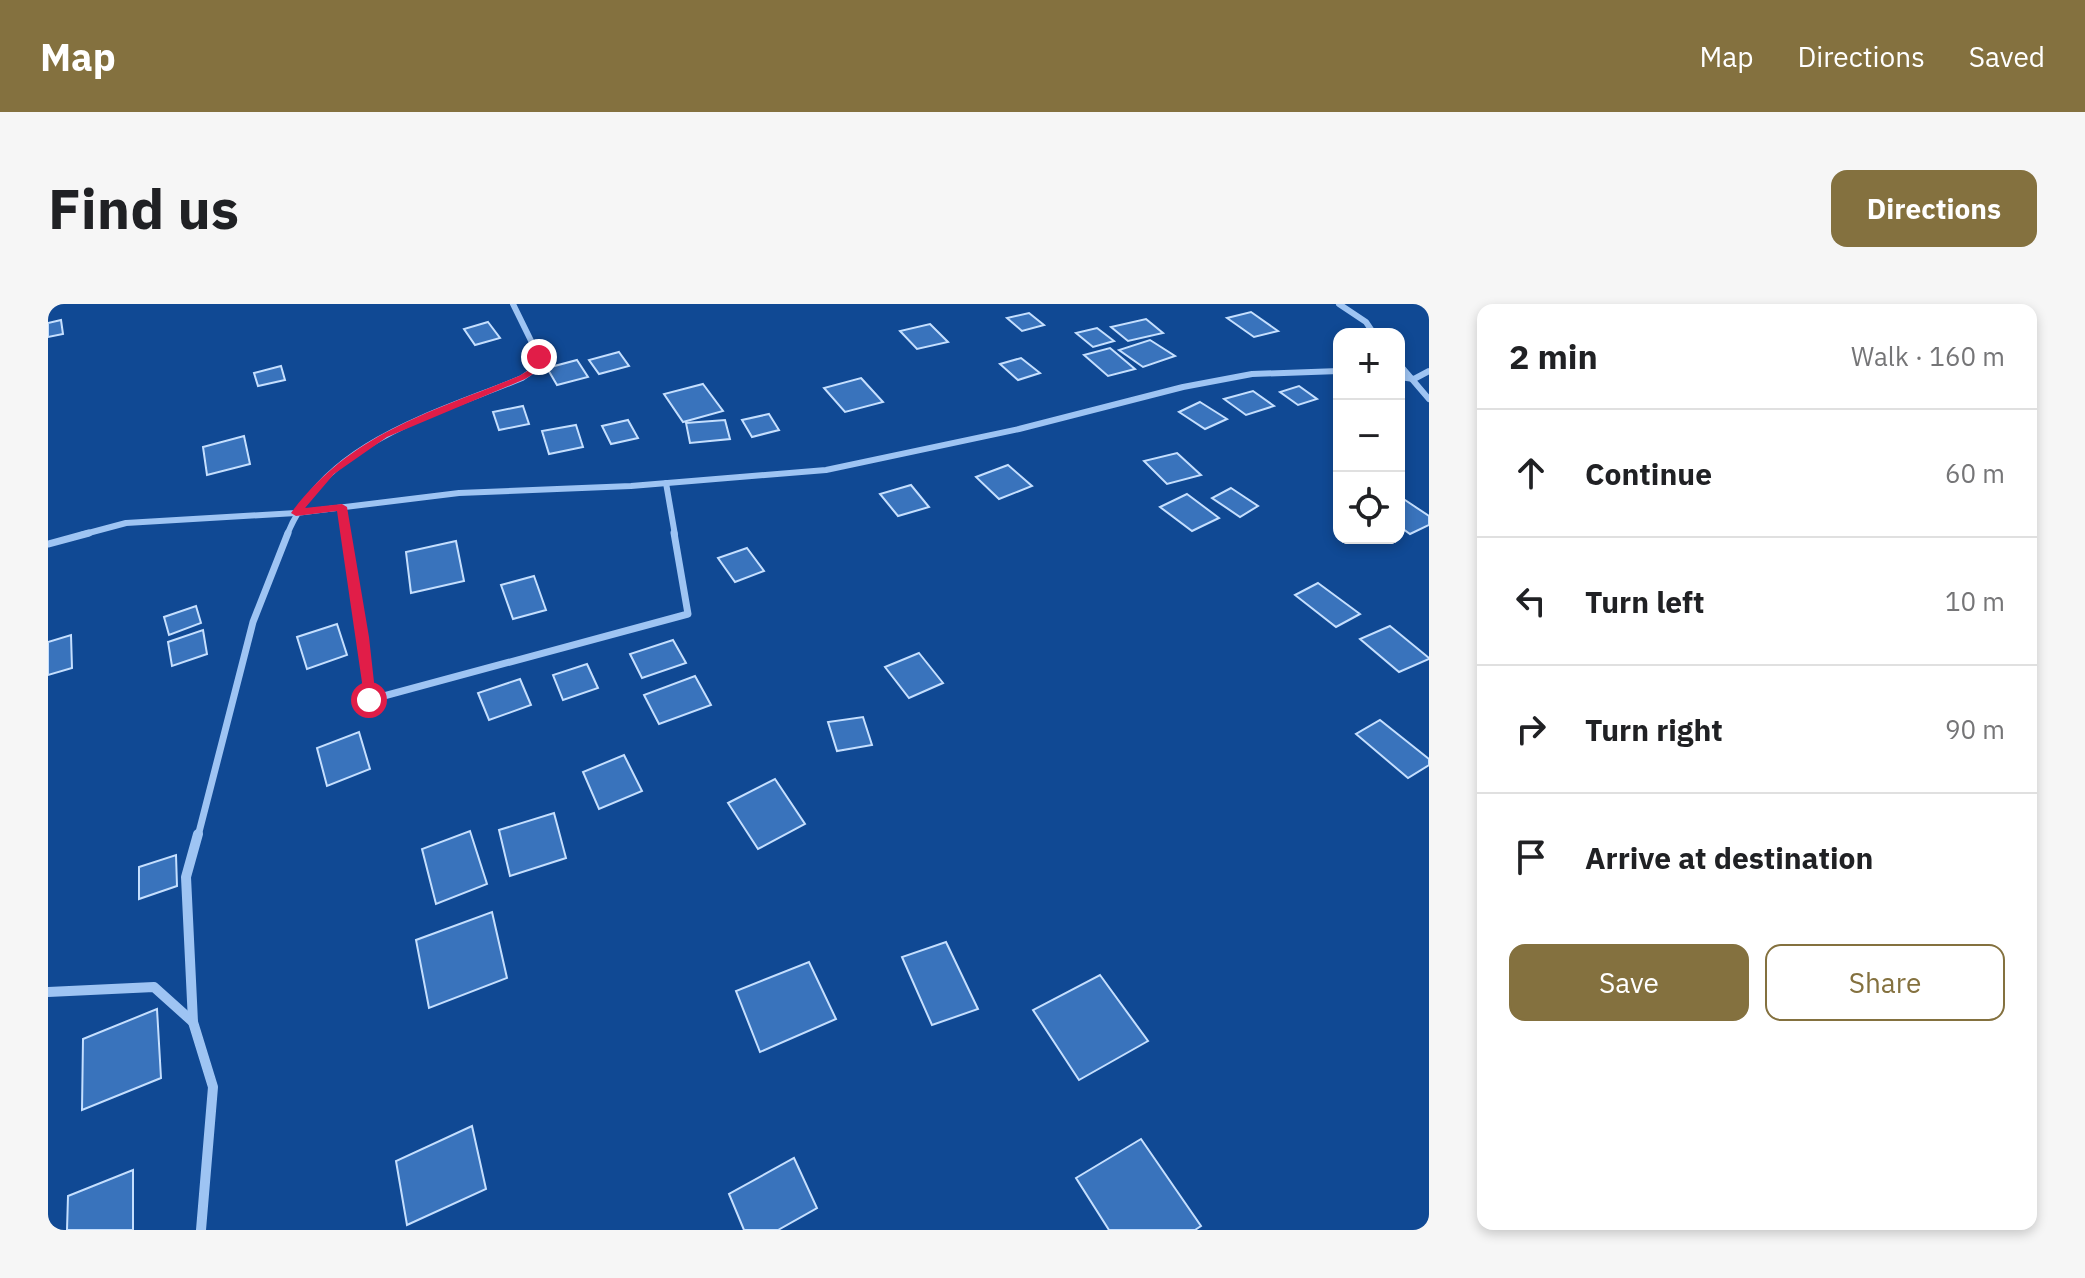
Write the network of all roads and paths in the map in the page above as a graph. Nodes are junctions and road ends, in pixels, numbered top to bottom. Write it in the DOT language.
graph roads {
  1 [pos="513,304"];
  2 [pos="1339,304"];
  3 [pos="1370,328"];
  4 [pos="1405,370"];
  5 [pos="1333,371"];
  6 [pos="1429,371"];
  7 [pos="1405,378"];
  8 [pos="1414,379"];
  9 [pos="1429,399"];
  10 [pos="666,483"];
  11 [pos="342,507"];
  12 [pos="296,513"];
  13 [pos="48,544"];
  14 [pos="48,992"];
  15 [pos="193,1022"];
  16 [pos="201,1230"];
  1 -- 12 [label="street"];
  2 -- 3 [label="street"];
  4 -- 8 [label="street"];
  5 -- 10 [label="street"];
  6 -- 8 [label="street"];
  7 -- 8 [label="street"];
  8 -- 9 [label="street"];
  10 -- 11 [label="street"];
  10 -- 11 [label="street"];
  11 -- 12 [label="street"];
  12 -- 13 [label="street"];
  12 -- 15 [label="street"];
  14 -- 15 [label="street"];
  15 -- 16 [label="street"];
}
